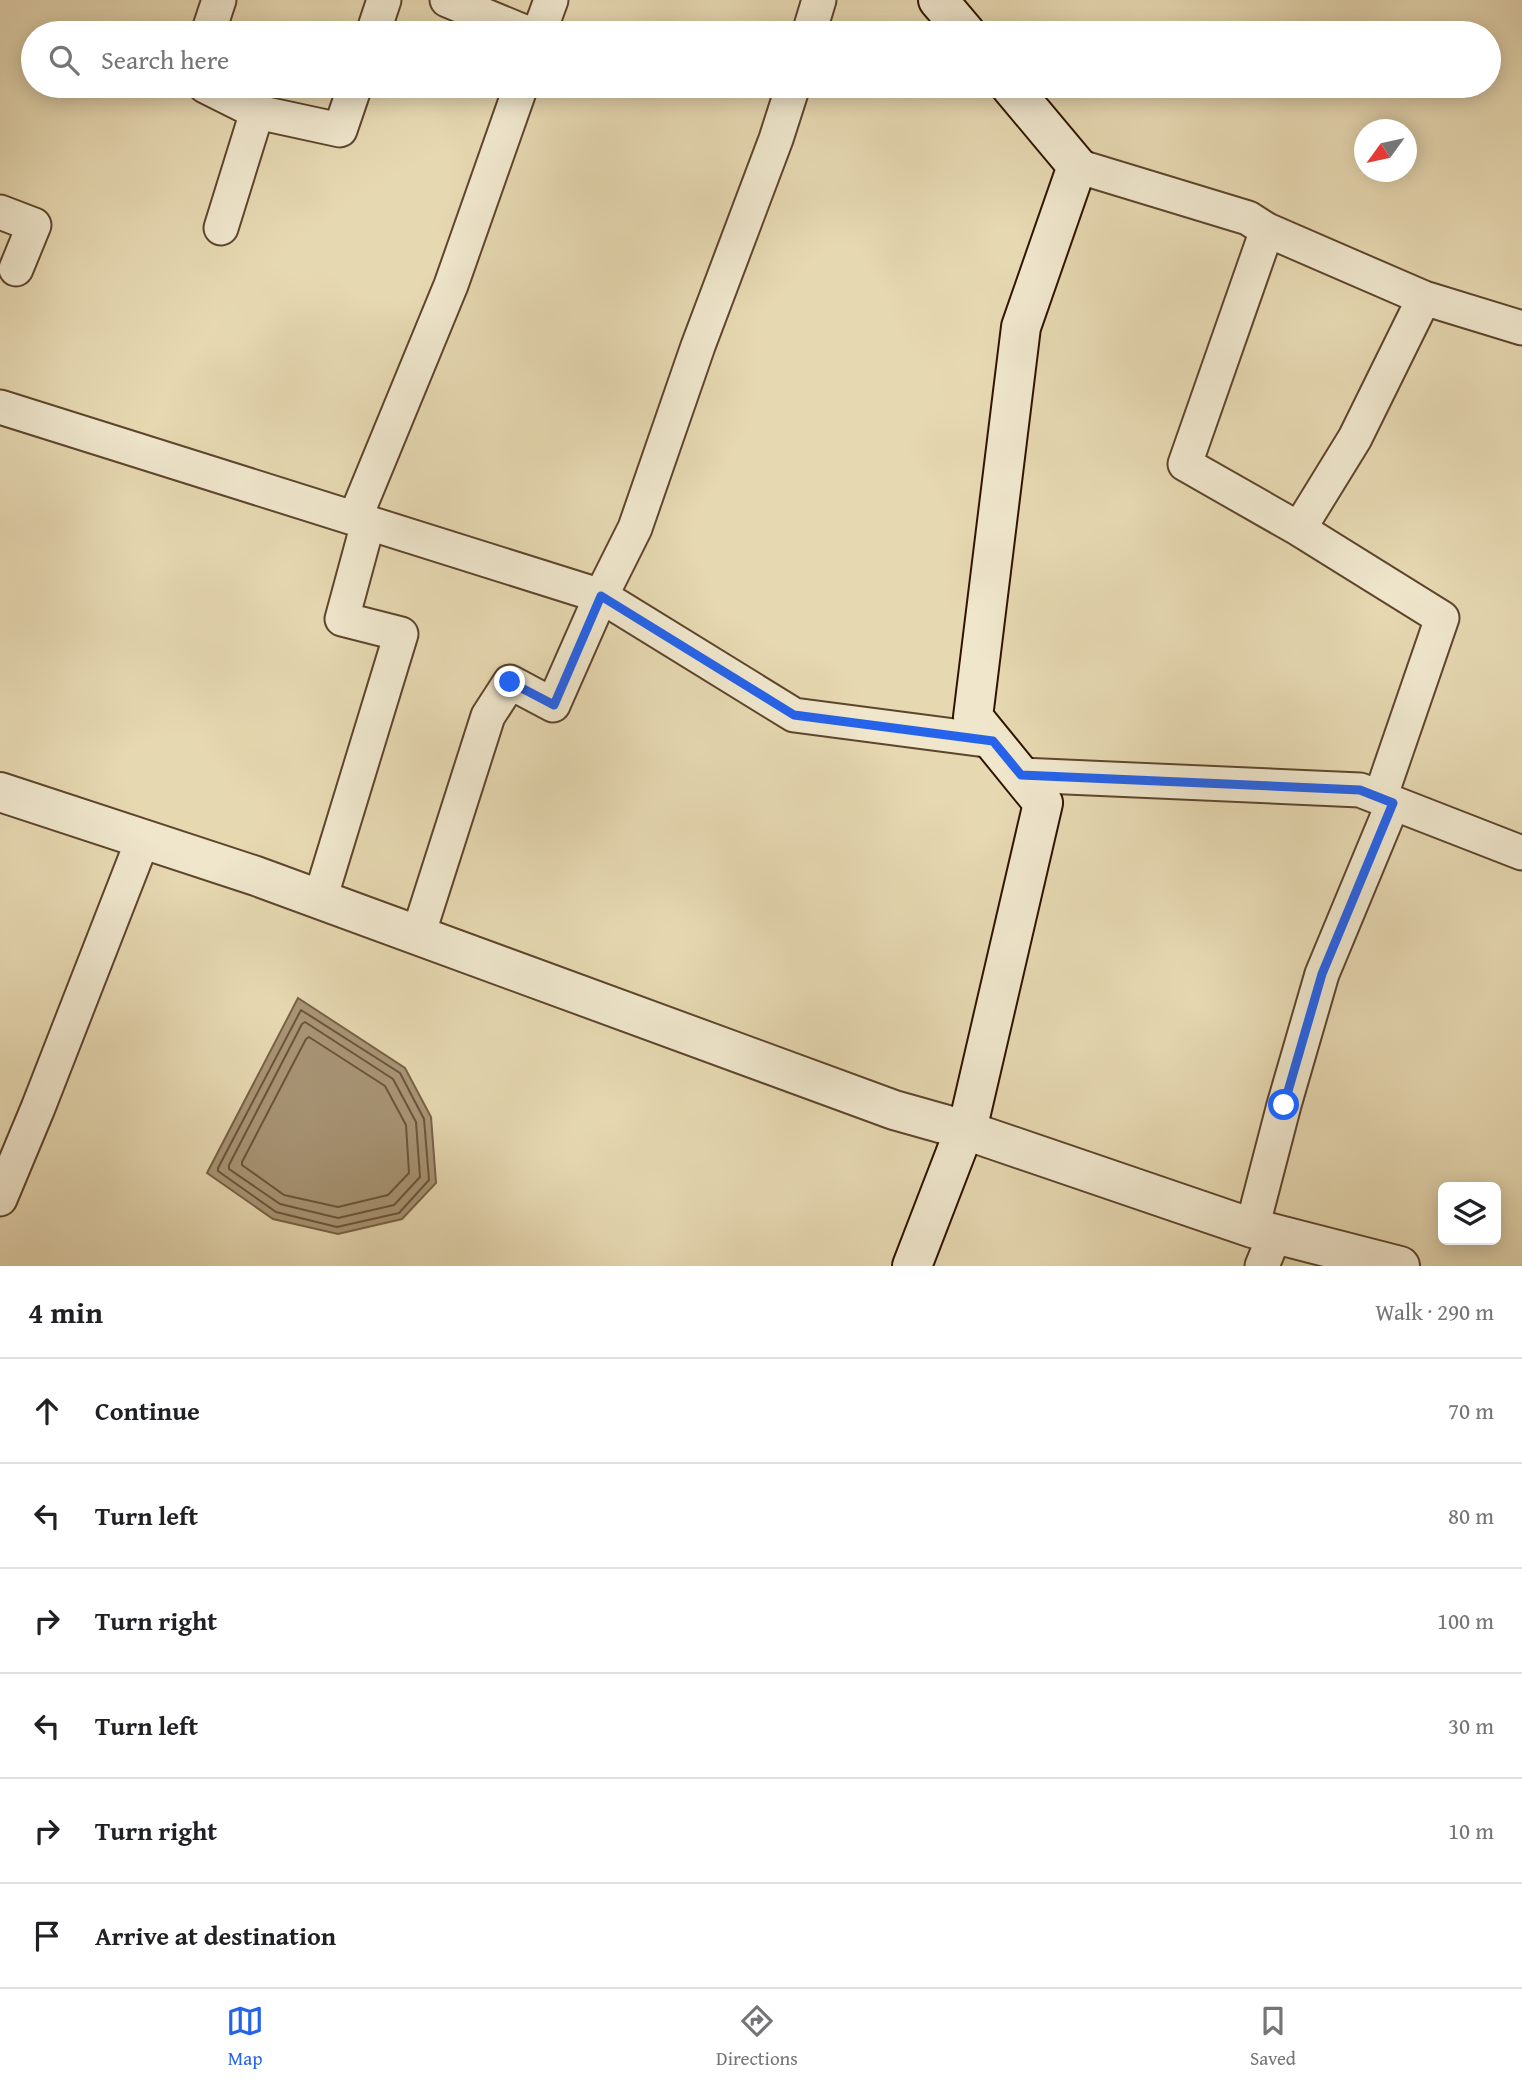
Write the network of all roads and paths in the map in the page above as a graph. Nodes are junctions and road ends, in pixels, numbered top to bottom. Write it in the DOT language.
graph roads {
  1 [pos="219,0"];
  2 [pos="384,0"];
  3 [pos="447,0"];
  4 [pos="551,0"];
  5 [pos="819,0"];
  6 [pos="938,0"];
  7 [pos="212,21"];
  8 [pos="377,21"];
  9 [pos="498,21"];
  10 [pos="543,21"];
  11 [pos="813,21"];
  12 [pos="956,21"];
  13 [pos="229,98"];
  14 [pos="351,98"];
  15 [pos="517,98"];
  16 [pos="789,98"];
  17 [pos="1020,98"];
  18 [pos="257,112"];
  19 [pos="1077,166"];
  20 [pos="0,212"];
  21 [pos="221,228"];
  22 [pos="1267,230"];
  23 [pos="16,270"];
  24 [pos="1424,298"];
  25 [pos="1522,328"];
  26 [pos="0,407"];
  27 [pos="361,521"];
  28 [pos="1299,529"];
  29 [pos="601,596"];
  30 [pos="993,741"];
  31 [pos="1021,775"];
  32 [pos="0,792"];
  33 [pos="1387,801"];
  34 [pos="144,839"];
  35 [pos="1522,853"];
  36 [pos="320,899"];
  37 [pos="418,936"];
  38 [pos="965,1130"];
  39 [pos="0,1199"];
  40 [pos="1263,1243"];
  41 [pos="912,1266"];
  42 [pos="1400,1266"];
  1 -- 7 [label="street"];
  2 -- 8 [label="street"];
  3 -- 9 [label="street"];
  4 -- 10 [label="street"];
  5 -- 11 [label="street"];
  6 -- 12 [label="street"];
  13 -- 18 [label="street"];
  14 -- 18 [label="street"];
  15 -- 27 [label="street"];
  16 -- 29 [label="street"];
  17 -- 19 [label="street"];
  18 -- 21 [label="street"];
  19 -- 22 [label="street"];
  19 -- 30 [label="street"];
  20 -- 23 [label="street"];
  22 -- 24 [label="street"];
  22 -- 28 [label="street"];
  24 -- 25 [label="street"];
  24 -- 28 [label="street"];
  26 -- 27 [label="street"];
  27 -- 29 [label="street"];
  27 -- 36 [label="street"];
  28 -- 33 [label="street"];
  29 -- 30 [label="street"];
  29 -- 37 [label="street"];
  30 -- 31 [label="street"];
  31 -- 33 [label="street"];
  31 -- 38 [label="street"];
  32 -- 34 [label="street"];
  33 -- 35 [label="street"];
  33 -- 40 [label="street"];
  34 -- 36 [label="street"];
  34 -- 39 [label="street"];
  36 -- 37 [label="street"];
  37 -- 38 [label="street"];
  38 -- 40 [label="street"];
  38 -- 41 [label="street"];
  40 -- 42 [label="street"];
}
